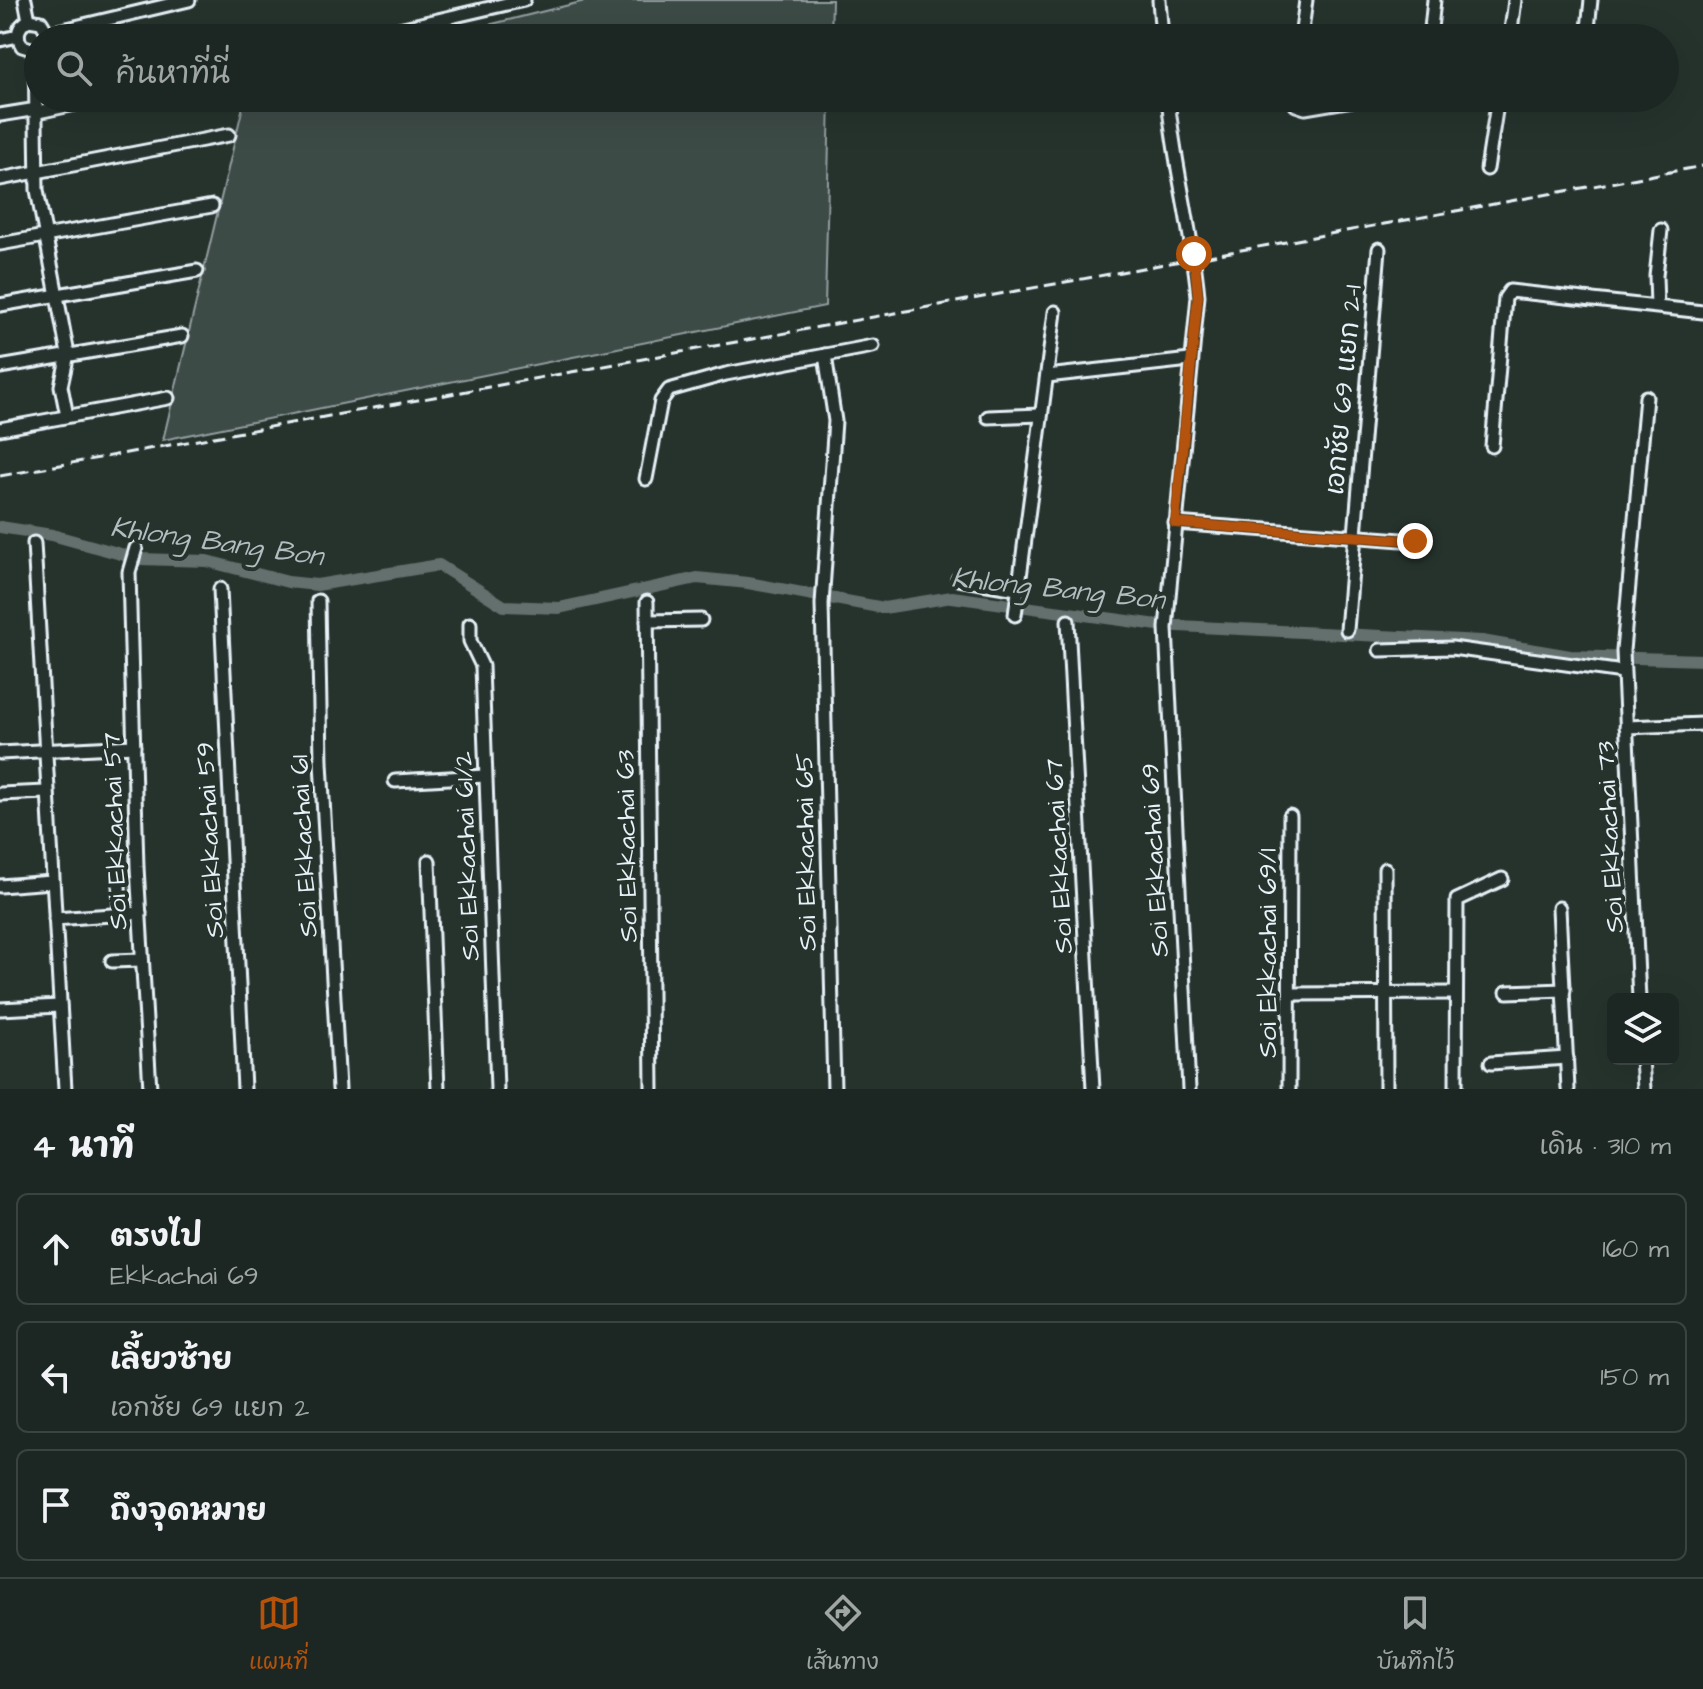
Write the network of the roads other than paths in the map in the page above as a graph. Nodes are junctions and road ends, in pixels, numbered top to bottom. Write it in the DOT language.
graph roads {
  1 [pos="25,0"];
  2 [pos="189,0"];
  3 [pos="1159,0"];
  4 [pos="1306,0"];
  5 [pos="1434,0"];
  6 [pos="1515,0"];
  7 [pos="1591,0"];
  8 [pos="518,1"];
  9 [pos="29,20"];
  10 [pos="42,24"];
  11 [pos="96,24"];
  12 [pos="420,24"];
  13 [pos="1161,24"];
  14 [pos="1303,24"];
  15 [pos="1431,24"];
  16 [pos="1512,24"];
  17 [pos="1588,24"];
  18 [pos="18,36"];
  19 [pos="0,40"];
  20 [pos="24,47"];
  21 [pos="28,112"];
  22 [pos="38,112"];
  23 [pos="1169,112"];
  24 [pos="1496,112"];
  25 [pos="0,115"];
  26 [pos="229,135"];
  27 [pos="1487,169"];
  28 [pos="38,171"];
  29 [pos="0,179"];
  30 [pos="212,206"];
  31 [pos="1661,230"];
  32 [pos="45,236"];
  33 [pos="0,244"];
  34 [pos="1379,249"];
  35 [pos="197,271"];
  36 [pos="58,294"];
  37 [pos="0,305"];
  38 [pos="1657,306"];
  39 [pos="1055,312"];
  40 [pos="1703,312"];
  41 [pos="182,336"];
  42 [pos="873,346"];
  43 [pos="68,354"];
  44 [pos="825,355"];
  45 [pos="1190,360"];
  46 [pos="0,367"];
  47 [pos="1047,376"];
  48 [pos="1646,397"];
  49 [pos="168,398"];
  50 [pos="1041,415"];
  51 [pos="67,416"];
  52 [pos="988,417"];
  53 [pos="0,429"];
  54 [pos="1492,446"];
  55 [pos="646,479"];
  56 [pos="1175,523"];
  57 [pos="1352,536"];
  58 [pos="1415,541"];
  59 [pos="34,543"];
  60 [pos="136,548"];
  61 [pos="958,579"];
  62 [pos="220,589"];
  63 [pos="1016,591"];
  64 [pos="318,601"];
  65 [pos="647,602"];
  66 [pos="1015,615"];
  67 [pos="701,620"];
  68 [pos="647,621"];
  69 [pos="1068,621"];
  70 [pos="470,624"];
  71 [pos="1347,630"];
  72 [pos="1380,650"];
  73 [pos="1623,672"];
  74 [pos="1703,724"];
  75 [pos="1626,727"];
  76 [pos="134,746"];
  77 [pos="44,751"];
  78 [pos="0,753"];
  79 [pos="485,776"];
  80 [pos="395,781"];
  81 [pos="46,792"];
  82 [pos="0,794"];
  83 [pos="1290,816"];
  84 [pos="429,861"];
  85 [pos="1385,869"];
  86 [pos="1502,879"];
  87 [pos="52,882"];
  88 [pos="119,883"];
  89 [pos="0,886"];
  90 [pos="1559,908"];
  91 [pos="140,913"];
  92 [pos="120,915"];
  93 [pos="55,919"];
  94 [pos="142,960"];
  95 [pos="112,961"];
  96 [pos="1564,990"];
  97 [pos="1507,992"];
  98 [pos="1454,993"];
  99 [pos="1639,993"];
  100 [pos="1290,994"];
  101 [pos="1385,994"];
  102 [pos="60,1006"];
  103 [pos="0,1009"];
  104 [pos="1567,1058"];
  105 [pos="1491,1063"];
  106 [pos="1642,1065"];
  107 [pos="65,1089"];
  108 [pos="150,1089"];
  109 [pos="244,1089"];
  110 [pos="339,1089"];
  111 [pos="438,1089"];
  112 [pos="497,1089"];
  113 [pos="652,1089"];
  114 [pos="834,1089"];
  115 [pos="1093,1089"];
  116 [pos="1189,1089"];
  117 [pos="1289,1089"];
  118 [pos="1386,1089"];
  119 [pos="1456,1089"];
  120 [pos="1568,1089"];
  121 [pos="1644,1089"];
  1 -- 9 [label="street"];
  2 -- 11 [label="street"];
  3 -- 13 [label="street"];
  4 -- 14 [label="street"];
  5 -- 15 [label="street"];
  6 -- 16 [label="street"];
  7 -- 17 [label="street"];
  8 -- 12 [label="street"];
  9 -- 10 [label="street"];
  9 -- 18 [label="street"];
  18 -- 19 [label="street"];
  18 -- 20 [label="street"];
  21 -- 25 [label="street"];
  22 -- 28 [label="street"];
  23 -- 45 [label="street, Soi Ekkachai 69"];
  24 -- 27 [label="street"];
  26 -- 28 [label="street"];
  28 -- 29 [label="street"];
  28 -- 32 [label="street"];
  30 -- 32 [label="street"];
  31 -- 38 [label="street"];
  32 -- 33 [label="street"];
  32 -- 36 [label="street"];
  34 -- 57 [label="street, เอกชัย 69 แยก 2-1"];
  35 -- 36 [label="street"];
  36 -- 37 [label="street"];
  36 -- 43 [label="street"];
  38 -- 40 [label="street"];
  38 -- 54 [label="street"];
  39 -- 47 [label="street"];
  41 -- 43 [label="street"];
  42 -- 44 [label="street"];
  43 -- 46 [label="street"];
  43 -- 51 [label="street"];
  44 -- 55 [label="street"];
  44 -- 114 [label="street, Soi Ekkachai 65"];
  45 -- 47 [label="street"];
  45 -- 56 [label="street, Soi Ekkachai 69"];
  47 -- 50 [label="street"];
  48 -- 73 [label="street, Soi Ekkachai 73"];
  49 -- 51 [label="street"];
  50 -- 52 [label="street"];
  50 -- 63 [label="street"];
  51 -- 53 [label="street"];
  56 -- 57 [label="street"];
  56 -- 116 [label="street, Soi Ekkachai 69"];
  57 -- 58 [label="street"];
  57 -- 71 [label="street, เอกชัย 69 แยก 2-1"];
  59 -- 77 [label="street"];
  60 -- 76 [label="street, Soi Ekkachai 57"];
  61 -- 63 [label="street"];
  62 -- 109 [label="street, Soi Ekkachai 59"];
  63 -- 66 [label="street"];
  64 -- 110 [label="street, Soi Ekkachai 61"];
  65 -- 68 [label="street, Soi Ekkachai 63"];
  67 -- 68 [label="street"];
  68 -- 113 [label="street, Soi Ekkachai 63"];
  69 -- 115 [label="street, Soi Ekkachai 67"];
  70 -- 79 [label="street, Soi Ekkachai 61/2"];
  72 -- 73 [label="street"];
  73 -- 75 [label="street, Soi Ekkachai 73"];
  74 -- 75 [label="street"];
  75 -- 99 [label="street, Soi Ekkachai 73"];
  76 -- 77 [label="street"];
  76 -- 91 [label="street, Soi Ekkachai 57"];
  77 -- 78 [label="street"];
  77 -- 81 [label="street"];
  79 -- 80 [label="street"];
  79 -- 112 [label="street, Soi Ekkachai 61/2"];
  81 -- 82 [label="street"];
  81 -- 87 [label="street"];
  83 -- 100 [label="street, Soi Ekkachai 69/1"];
  84 -- 111 [label="street"];
  85 -- 101 [label="street"];
  86 -- 98 [label="street"];
  87 -- 89 [label="street"];
  87 -- 93 [label="street"];
  88 -- 92 [label="street"];
  90 -- 96 [label="street"];
  91 -- 92 [label="street"];
  91 -- 94 [label="street, Soi Ekkachai 57"];
  92 -- 93 [label="street"];
  93 -- 102 [label="street"];
  94 -- 95 [label="street"];
  94 -- 108 [label="street, Soi Ekkachai 57"];
  96 -- 97 [label="street"];
  96 -- 104 [label="street"];
  98 -- 101 [label="street"];
  98 -- 119 [label="street"];
  100 -- 101 [label="street"];
  100 -- 117 [label="street, Soi Ekkachai 69/1"];
  101 -- 118 [label="street"];
  102 -- 103 [label="street"];
  102 -- 107 [label="street"];
  104 -- 105 [label="street"];
  104 -- 120 [label="street"];
  106 -- 121 [label="street"];
}
